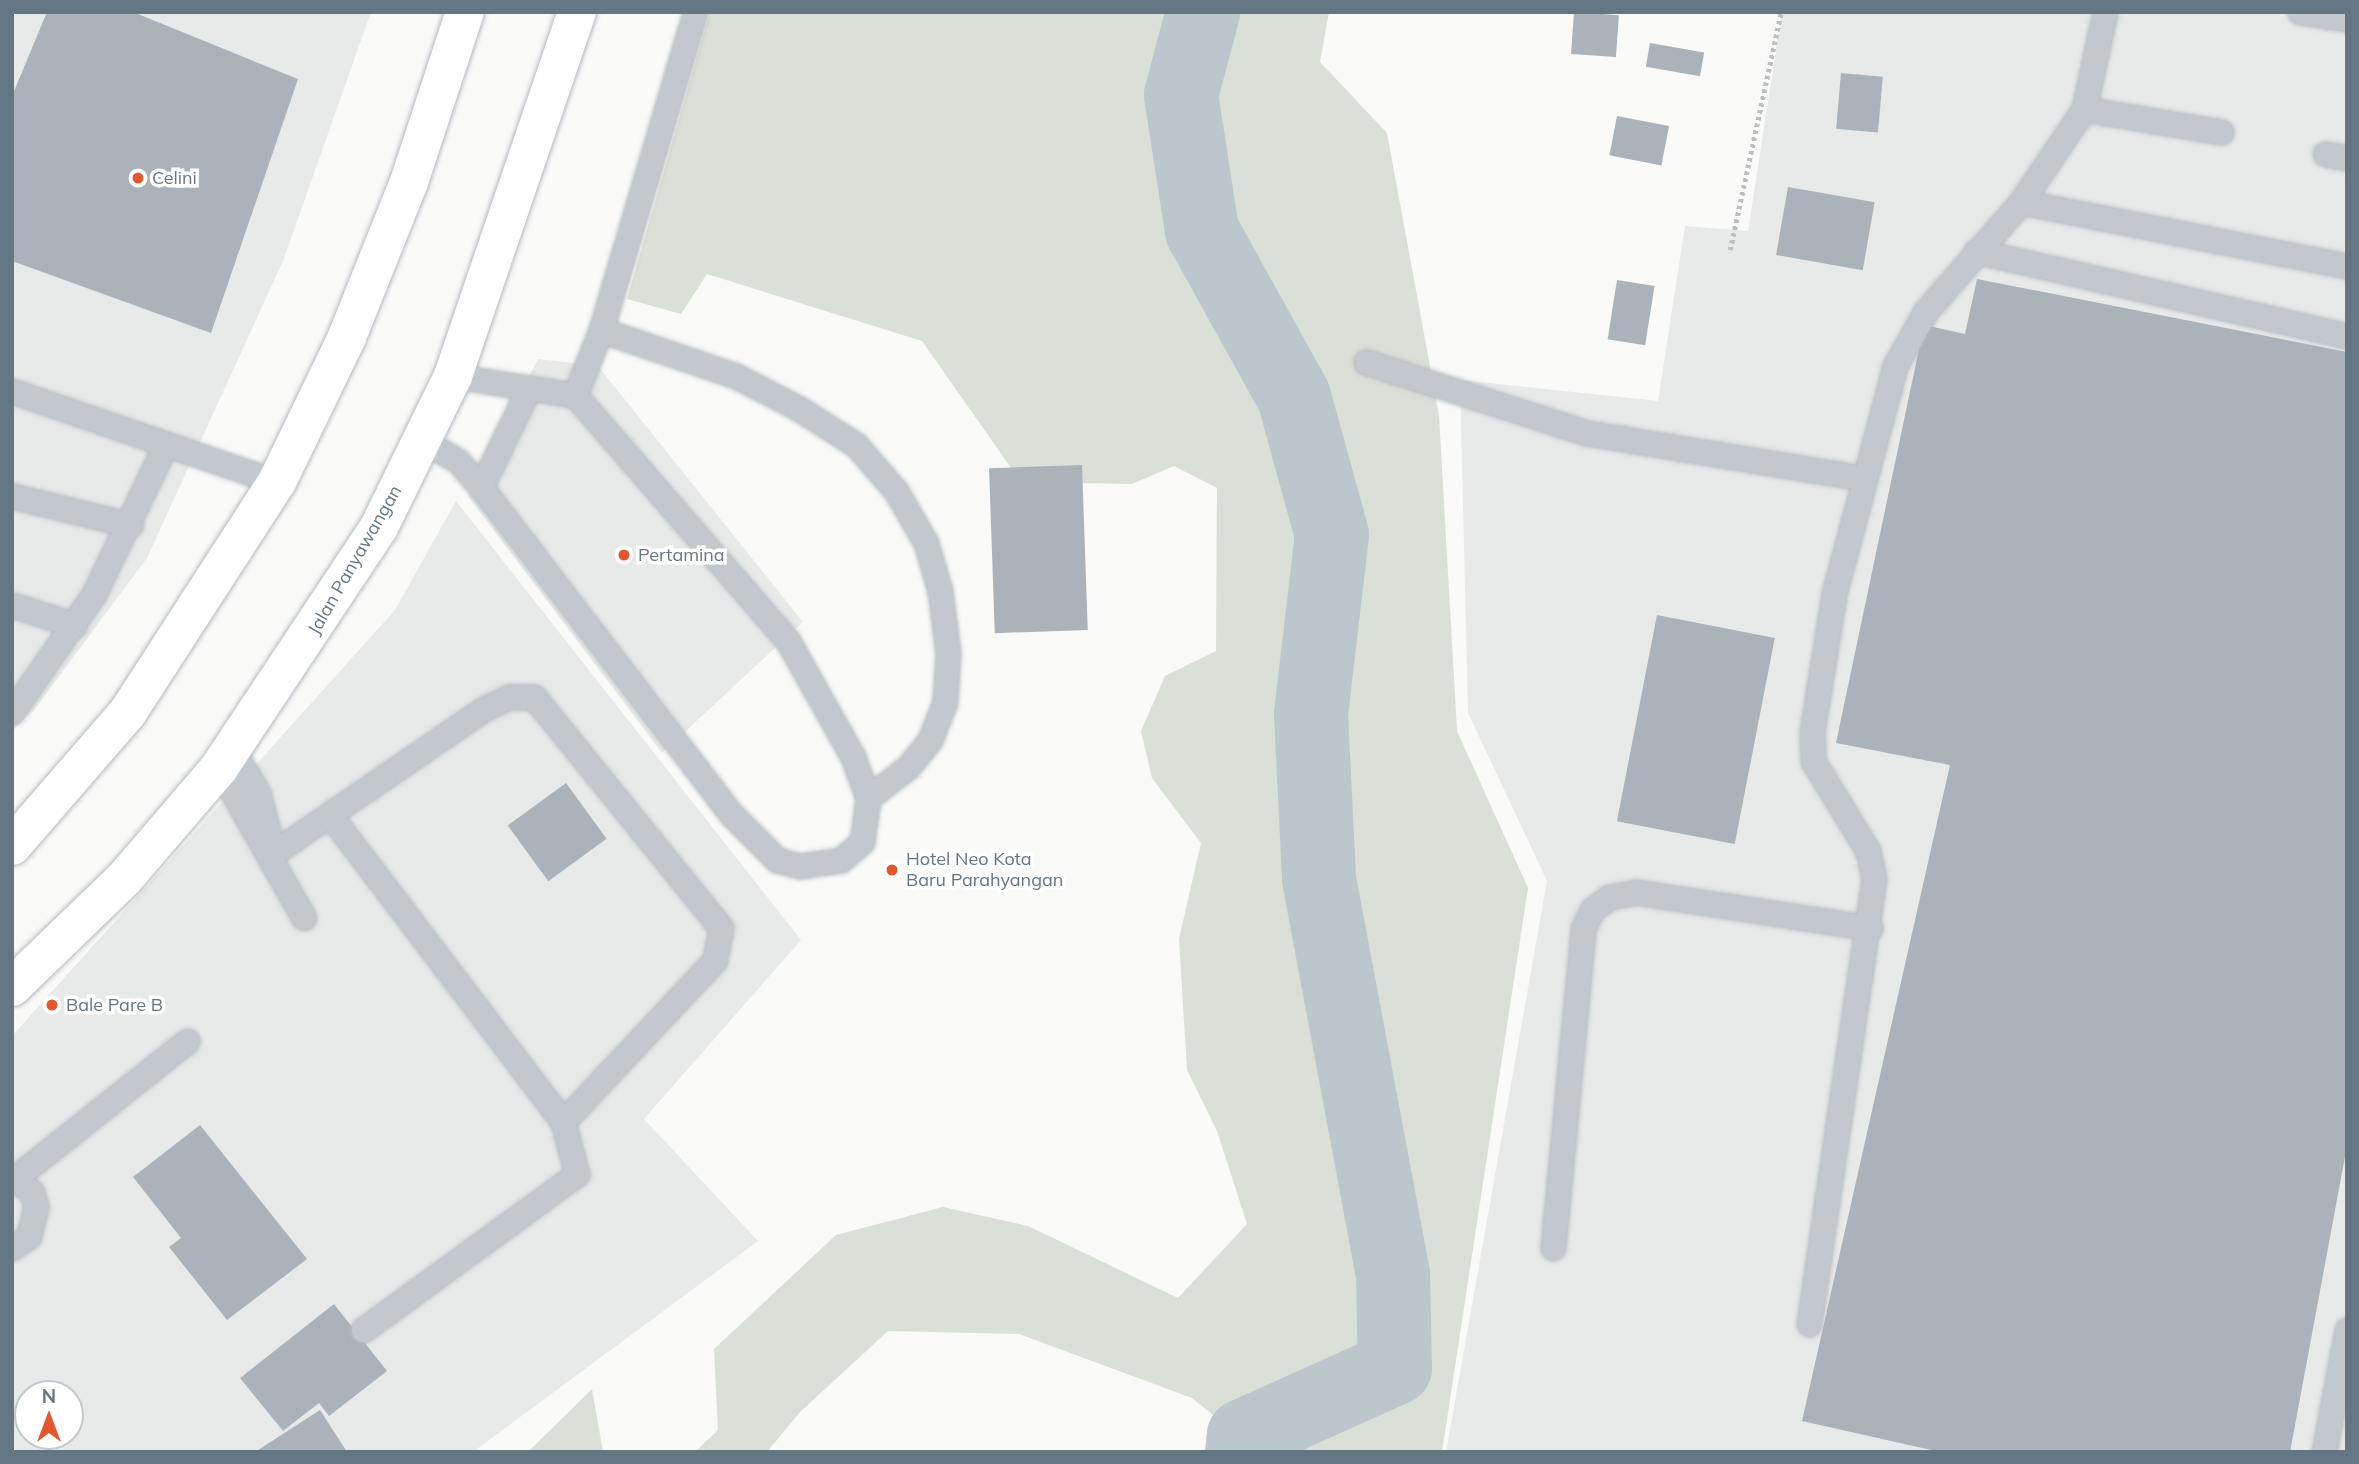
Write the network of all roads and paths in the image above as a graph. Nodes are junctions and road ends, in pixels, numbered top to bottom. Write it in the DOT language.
graph roads {
  1 [pos="464,12"];
  2 [pos="576,12"];
  3 [pos="695,12"];
  4 [pos="1781,12"];
  5 [pos="2105,12"];
  6 [pos="2300,12"];
  7 [pos="2347,19"];
  8 [pos="2084,109"];
  9 [pos="2221,132"];
  10 [pos="2021,202"];
  11 [pos="1730,250"];
  12 [pos="1976,251"];
  13 [pos="2347,266"];
  14 [pos="601,330"];
  15 [pos="2347,336"];
  16 [pos="1366,362"];
  17 [pos="453,376"];
  18 [pos="529,388"];
  19 [pos="12,391"];
  20 [pos="575,395"];
  21 [pos="422,440"];
  22 [pos="166,444"];
  23 [pos="1862,478"];
  24 [pos="277,482"];
  25 [pos="481,487"];
  26 [pos="12,496"];
  27 [pos="131,525"];
  28 [pos="12,605"];
  29 [pos="75,625"];
  30 [pos="12,712"];
  31 [pos="226,758"];
  32 [pos="868,798"];
  33 [pos="330,815"];
  34 [pos="12,846"];
  35 [pos="271,854"];
  36 [pos="304,918"];
  37 [pos="1870,928"];
  38 [pos="12,987"];
  39 [pos="187,1041"];
  40 [pos="563,1122"];
  41 [pos="13,1177"];
  42 [pos="12,1248"];
  43 [pos="1553,1248"];
  44 [pos="1809,1324"];
  45 [pos="363,1330"];
  46 [pos="2347,1330"];
  47 [pos="2324,1452"];
  1 -- 24 [label="main road"];
  2 -- 17 [label="main road, Jalan Panyawangan"];
  3 -- 14 [label="lane"];
  4 -- 11 [label="path"];
  5 -- 8 [label="lane"];
  6 -- 7 [label="lane"];
  8 -- 9 [label="lane"];
  8 -- 10 [label="lane"];
  10 -- 12 [label="lane"];
  10 -- 13 [label="lane"];
  12 -- 15 [label="lane"];
  12 -- 23 [label="lane"];
  14 -- 20 [label="lane"];
  14 -- 32 [label="lane"];
  16 -- 23 [label="lane"];
  17 -- 18 [label="lane"];
  17 -- 21 [label="main road, Jalan Panyawangan"];
  18 -- 20 [label="lane"];
  18 -- 25 [label="lane"];
  19 -- 22 [label="lane"];
  20 -- 32 [label="lane"];
  21 -- 25 [label="lane"];
  21 -- 31 [label="main road, Jalan Panyawangan"];
  22 -- 24 [label="lane"];
  22 -- 27 [label="lane"];
  23 -- 37 [label="lane"];
  24 -- 34 [label="main road"];
  25 -- 32 [label="lane"];
  26 -- 27 [label="lane"];
  27 -- 29 [label="lane"];
  28 -- 29 [label="lane"];
  29 -- 30 [label="lane"];
  31 -- 35 [label="lane"];
  31 -- 38 [label="main road, Jalan Panyawangan"];
  33 -- 35 [label="lane"];
  33 -- 40 [label="lane"];
  33 -- 40 [label="lane"];
  35 -- 36 [label="lane"];
  37 -- 43 [label="lane"];
  37 -- 44 [label="lane"];
  39 -- 41 [label="lane"];
  40 -- 45 [label="lane"];
  41 -- 42 [label="lane"];
  46 -- 47 [label="lane"];
}
